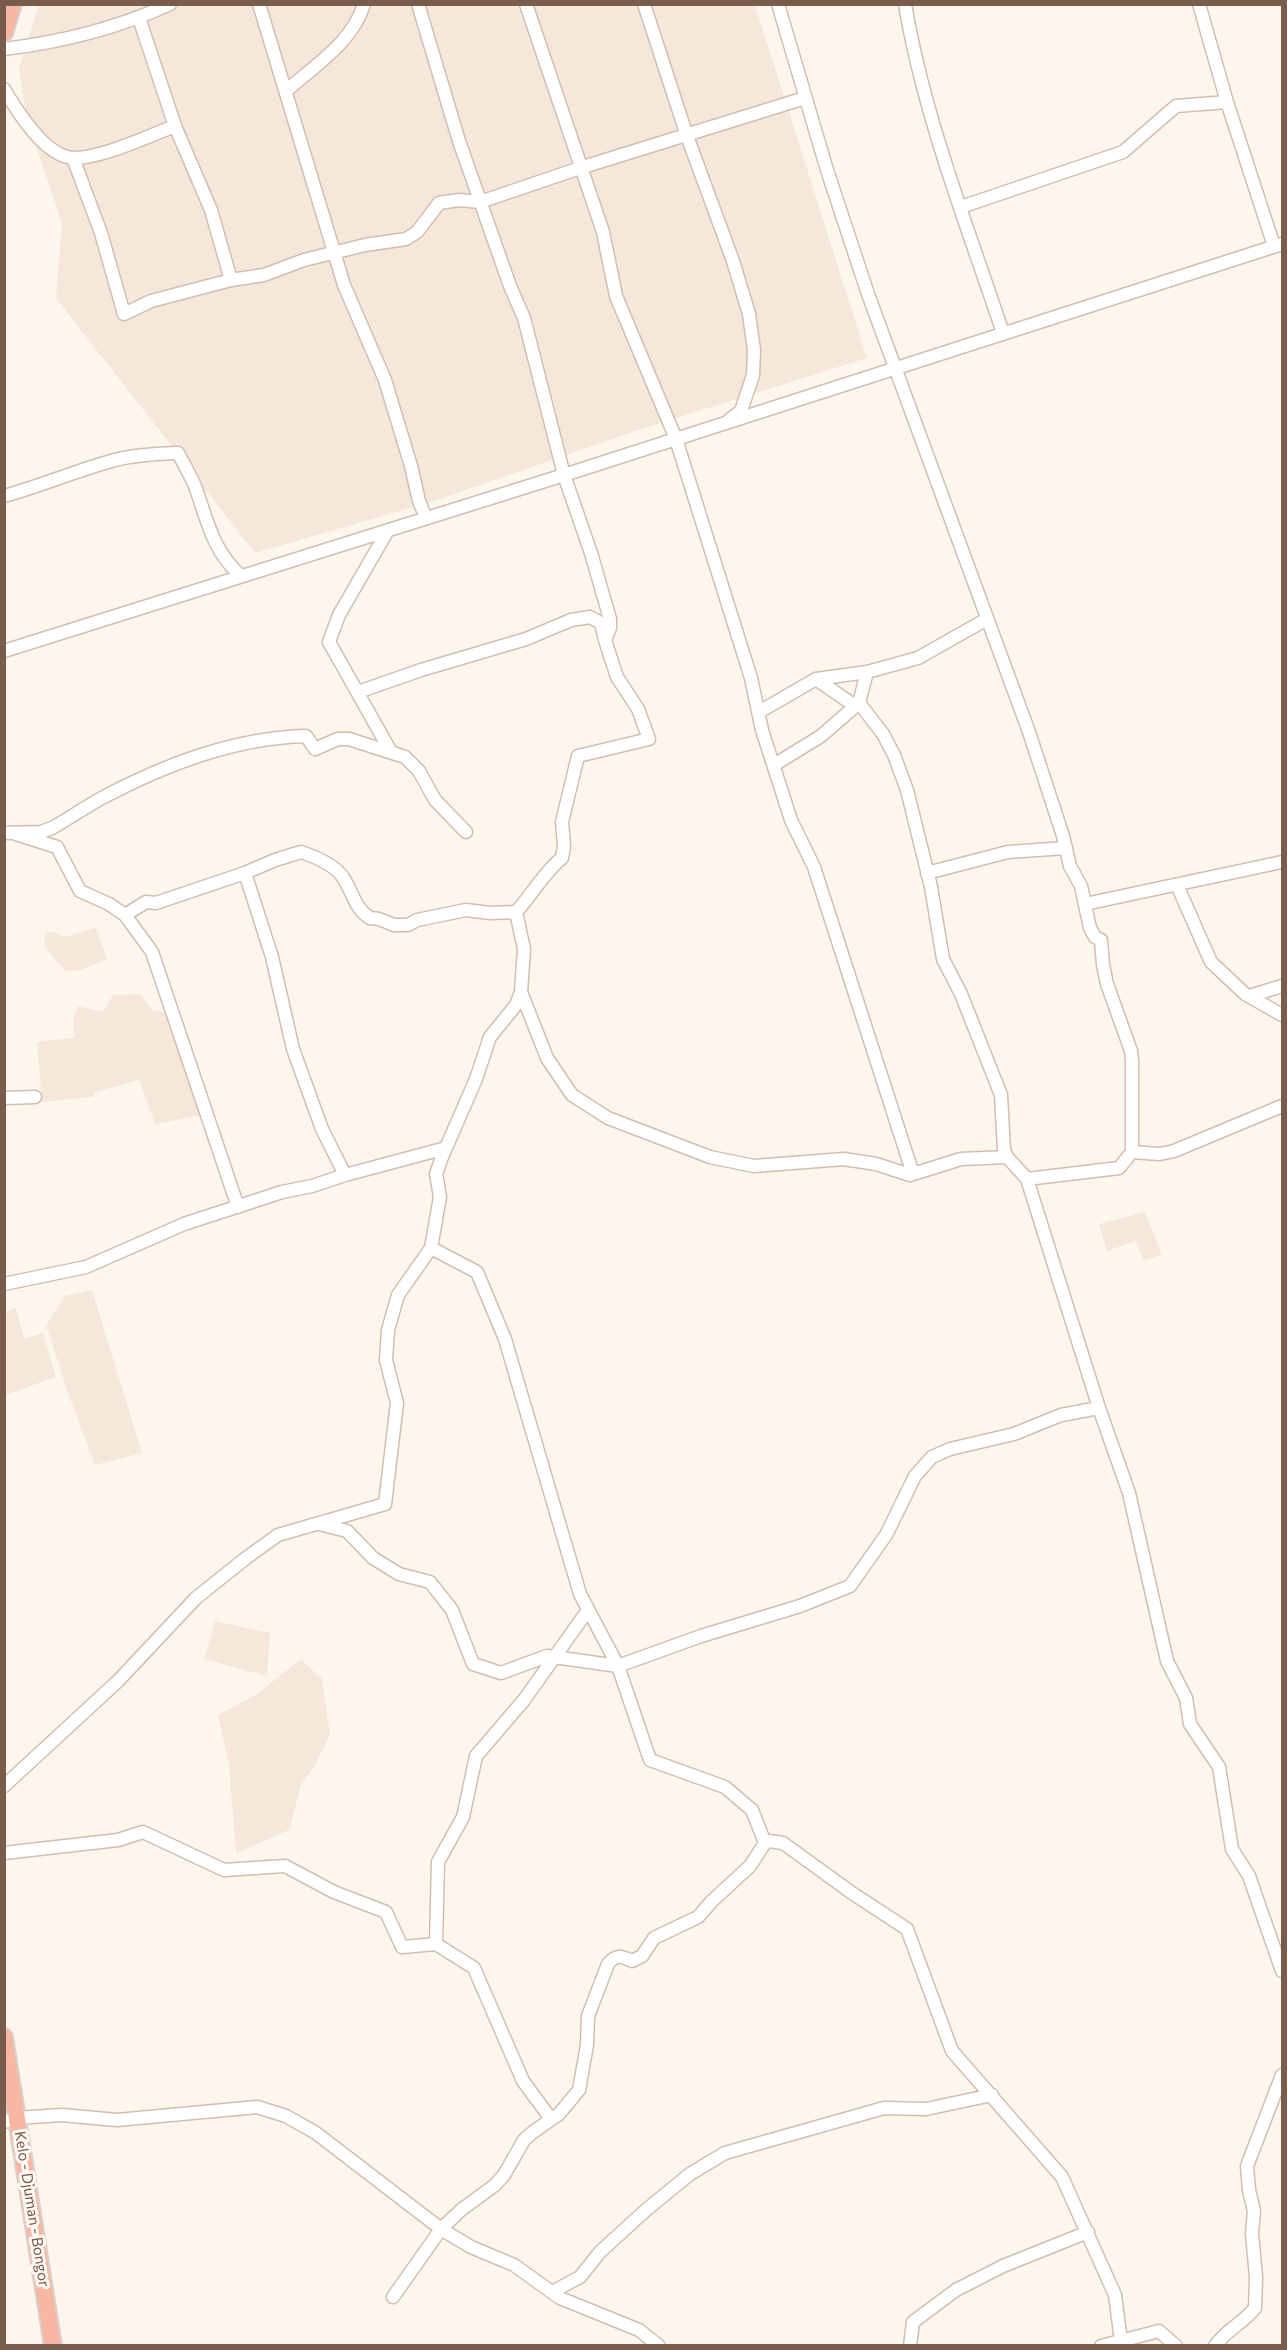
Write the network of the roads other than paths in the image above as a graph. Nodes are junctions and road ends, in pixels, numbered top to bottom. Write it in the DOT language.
graph roads {
  1 [pos="13,4"];
  2 [pos="170,4"];
  3 [pos="259,4"];
  4 [pos="364,4"];
  5 [pos="418,4"];
  6 [pos="526,4"];
  7 [pos="644,4"];
  8 [pos="778,4"];
  9 [pos="905,4"];
  10 [pos="1199,4"];
  11 [pos="139,18"];
  12 [pos="4,33"];
  13 [pos="4,49"];
  14 [pos="4,89"];
  15 [pos="286,90"];
  16 [pos="805,98"];
  17 [pos="1227,102"];
  18 [pos="175,126"];
  19 [pos="687,136"];
  20 [pos="73,158"];
  21 [pos="583,167"];
  22 [pos="480,202"];
  23 [pos="961,207"];
  24 [pos="1278,245"];
  25 [pos="334,253"];
  26 [pos="231,280"];
  27 [pos="1003,333"];
  28 [pos="894,368"];
  29 [pos="726,422"];
  30 [pos="676,439"];
  31 [pos="564,475"];
  32 [pos="4,496"];
  33 [pos="426,518"];
  34 [pos="388,530"];
  35 [pos="241,576"];
  36 [pos="987,619"];
  37 [pos="605,639"];
  38 [pos="4,651"];
  39 [pos="867,672"];
  40 [pos="816,679"];
  41 [pos="358,692"];
  42 [pos="857,705"];
  43 [pos="759,712"];
  44 [pos="391,752"];
  45 [pos="774,765"];
  46 [pos="466,832"];
  47 [pos="10,833"];
  48 [pos="1066,848"];
  49 [pos="1282,862"];
  50 [pos="245,873"];
  51 [pos="927,873"];
  52 [pos="1178,885"];
  53 [pos="1085,904"];
  54 [pos="516,912"];
  55 [pos="125,915"];
  56 [pos="1282,986"];
  57 [pos="521,992"];
  58 [pos="1249,996"];
  59 [pos="1282,1015"];
  60 [pos="35,1096"];
  61 [pos="4,1098"];
  62 [pos="1282,1106"];
  63 [pos="446,1148"];
  64 [pos="1132,1152"];
  65 [pos="1007,1157"];
  66 [pos="913,1174"];
  67 [pos="345,1175"];
  68 [pos="1027,1179"];
  69 [pos="238,1207"];
  70 [pos="430,1248"];
  71 [pos="4,1284"];
  72 [pos="1099,1408"];
  73 [pos="318,1524"];
  74 [pos="588,1610"];
  75 [pos="555,1657"];
  76 [pos="618,1666"];
  77 [pos="4,1786"];
  78 [pos="769,1841"];
  79 [pos="4,1853"];
  80 [pos="436,1944"];
  81 [pos="1282,1971"];
  82 [pos="4,2037"];
  83 [pos="1282,2075"];
  84 [pos="992,2095"];
  85 [pos="551,2119"];
  86 [pos="11,2120"];
  87 [pos="441,2229"];
  88 [pos="1088,2232"];
  89 [pos="552,2292"];
  90 [pos="393,2297"];
  91 [pos="1120,2341"];
  92 [pos="53,2346"];
  93 [pos="659,2346"];
  94 [pos="910,2346"];
  95 [pos="1101,2346"];
  96 [pos="1176,2346"];
  97 [pos="1215,2346"];
  1 -- 12 [label="highway"];
  2 -- 11 [label="street"];
  3 -- 15 [label="street"];
  4 -- 15 [label="street"];
  5 -- 22 [label="street"];
  6 -- 21 [label="street"];
  7 -- 19 [label="street"];
  8 -- 16 [label="street"];
  9 -- 23 [label="street"];
  10 -- 17 [label="street"];
  11 -- 13 [label="street"];
  11 -- 18 [label="street"];
  14 -- 20 [label="street"];
  15 -- 25 [label="street"];
  16 -- 19 [label="street"];
  16 -- 28 [label="street"];
  17 -- 23 [label="street"];
  17 -- 24 [label="street"];
  18 -- 20 [label="street"];
  18 -- 26 [label="street"];
  19 -- 21 [label="street"];
  19 -- 29 [label="street"];
  20 -- 26 [label="street"];
  21 -- 22 [label="street"];
  21 -- 30 [label="street"];
  22 -- 25 [label="street"];
  22 -- 31 [label="street"];
  23 -- 27 [label="street"];
  24 -- 27 [label="street"];
  25 -- 26 [label="street"];
  25 -- 33 [label="street"];
  27 -- 28 [label="street"];
  28 -- 29 [label="street"];
  28 -- 36 [label="street"];
  29 -- 30 [label="street"];
  30 -- 31 [label="street"];
  30 -- 43 [label="street"];
  31 -- 33 [label="street"];
  31 -- 37 [label="street"];
  32 -- 35 [label="street"];
  33 -- 34 [label="street"];
  34 -- 35 [label="street"];
  34 -- 41 [label="street"];
  35 -- 38 [label="street"];
  36 -- 39 [label="street"];
  36 -- 48 [label="street"];
  37 -- 41 [label="street"];
  37 -- 54 [label="street"];
  39 -- 40 [label="street"];
  39 -- 42 [label="street"];
  40 -- 42 [label="street"];
  40 -- 43 [label="street"];
  41 -- 44 [label="street"];
  42 -- 45 [label="street"];
  42 -- 51 [label="street"];
  43 -- 45 [label="street"];
  44 -- 46 [label="street"];
  44 -- 47 [label="street"];
  45 -- 66 [label="street"];
  47 -- 55 [label="street"];
  48 -- 51 [label="street"];
  48 -- 53 [label="street"];
  49 -- 52 [label="street"];
  50 -- 54 [label="street"];
  50 -- 55 [label="street"];
  50 -- 67 [label="street"];
  51 -- 65 [label="street"];
  52 -- 53 [label="street"];
  52 -- 58 [label="street"];
  53 -- 64 [label="street"];
  54 -- 57 [label="street"];
  55 -- 69 [label="street"];
  56 -- 58 [label="street"];
  57 -- 63 [label="street"];
  57 -- 66 [label="street"];
  58 -- 59 [label="street"];
  60 -- 61 [label="street"];
  62 -- 64 [label="street"];
  63 -- 67 [label="street"];
  63 -- 70 [label="street"];
  64 -- 68 [label="street"];
  65 -- 66 [label="street"];
  65 -- 68 [label="street"];
  67 -- 69 [label="street"];
  68 -- 72 [label="street"];
  69 -- 71 [label="street"];
  70 -- 73 [label="street"];
  70 -- 74 [label="street"];
  72 -- 76 [label="street"];
  72 -- 81 [label="street"];
  73 -- 75 [label="street"];
  73 -- 77 [label="street"];
  74 -- 75 [label="street"];
  74 -- 76 [label="street"];
  75 -- 76 [label="street"];
  75 -- 80 [label="street"];
  76 -- 85 [label="street"];
  78 -- 84 [label="street"];
  79 -- 80 [label="street"];
  80 -- 85 [label="street"];
  82 -- 86 [label="highway, Kelo - Djuman - Bongor"];
  83 -- 97 [label="street"];
  84 -- 88 [label="street"];
  84 -- 89 [label="street"];
  85 -- 87 [label="street"];
  86 -- 87 [label="street"];
  86 -- 92 [label="highway, Kelo - Djuman - Bongor"];
  87 -- 89 [label="street"];
  87 -- 90 [label="street"];
  88 -- 91 [label="street"];
  88 -- 94 [label="street"];
  89 -- 93 [label="street"];
  91 -- 95 [label="street"];
  91 -- 96 [label="street"];
}
